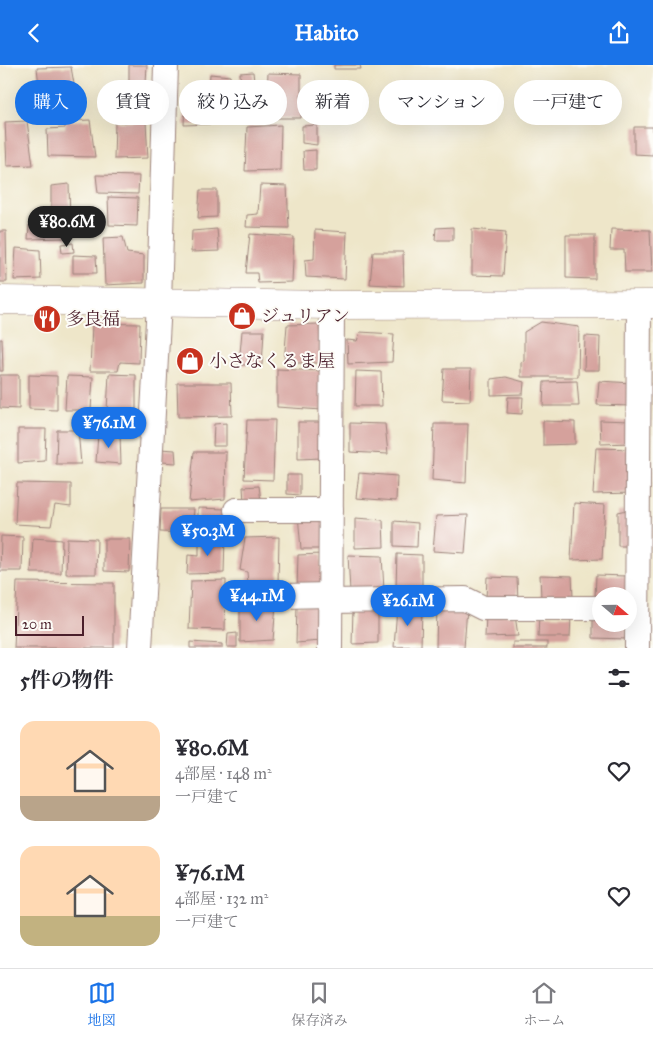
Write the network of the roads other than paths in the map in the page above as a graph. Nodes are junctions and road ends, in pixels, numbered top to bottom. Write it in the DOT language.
graph roads {
  1 [pos="166,65"];
  2 [pos="0,300"];
  3 [pos="158,303"];
  4 [pos="646,304"];
  5 [pos="332,305"];
  6 [pos="236,510"];
  7 [pos="331,510"];
  8 [pos="634,587"];
  9 [pos="235,597"];
  10 [pos="330,598"];
  11 [pos="592,608"];
  12 [pos="636,633"];
  13 [pos="140,648"];
  14 [pos="330,648"];
  15 [pos="637,648"];
  1 -- 3 [label="street"];
  2 -- 3 [label="street"];
  3 -- 5 [label="street"];
  3 -- 13 [label="street"];
  4 -- 5 [label="street"];
  4 -- 8 [label="street"];
  5 -- 7 [label="street"];
  6 -- 7 [label="street"];
  7 -- 10 [label="street"];
  9 -- 10 [label="street"];
  10 -- 11 [label="street"];
  10 -- 14 [label="street"];
  12 -- 15 [label="street"];
}
